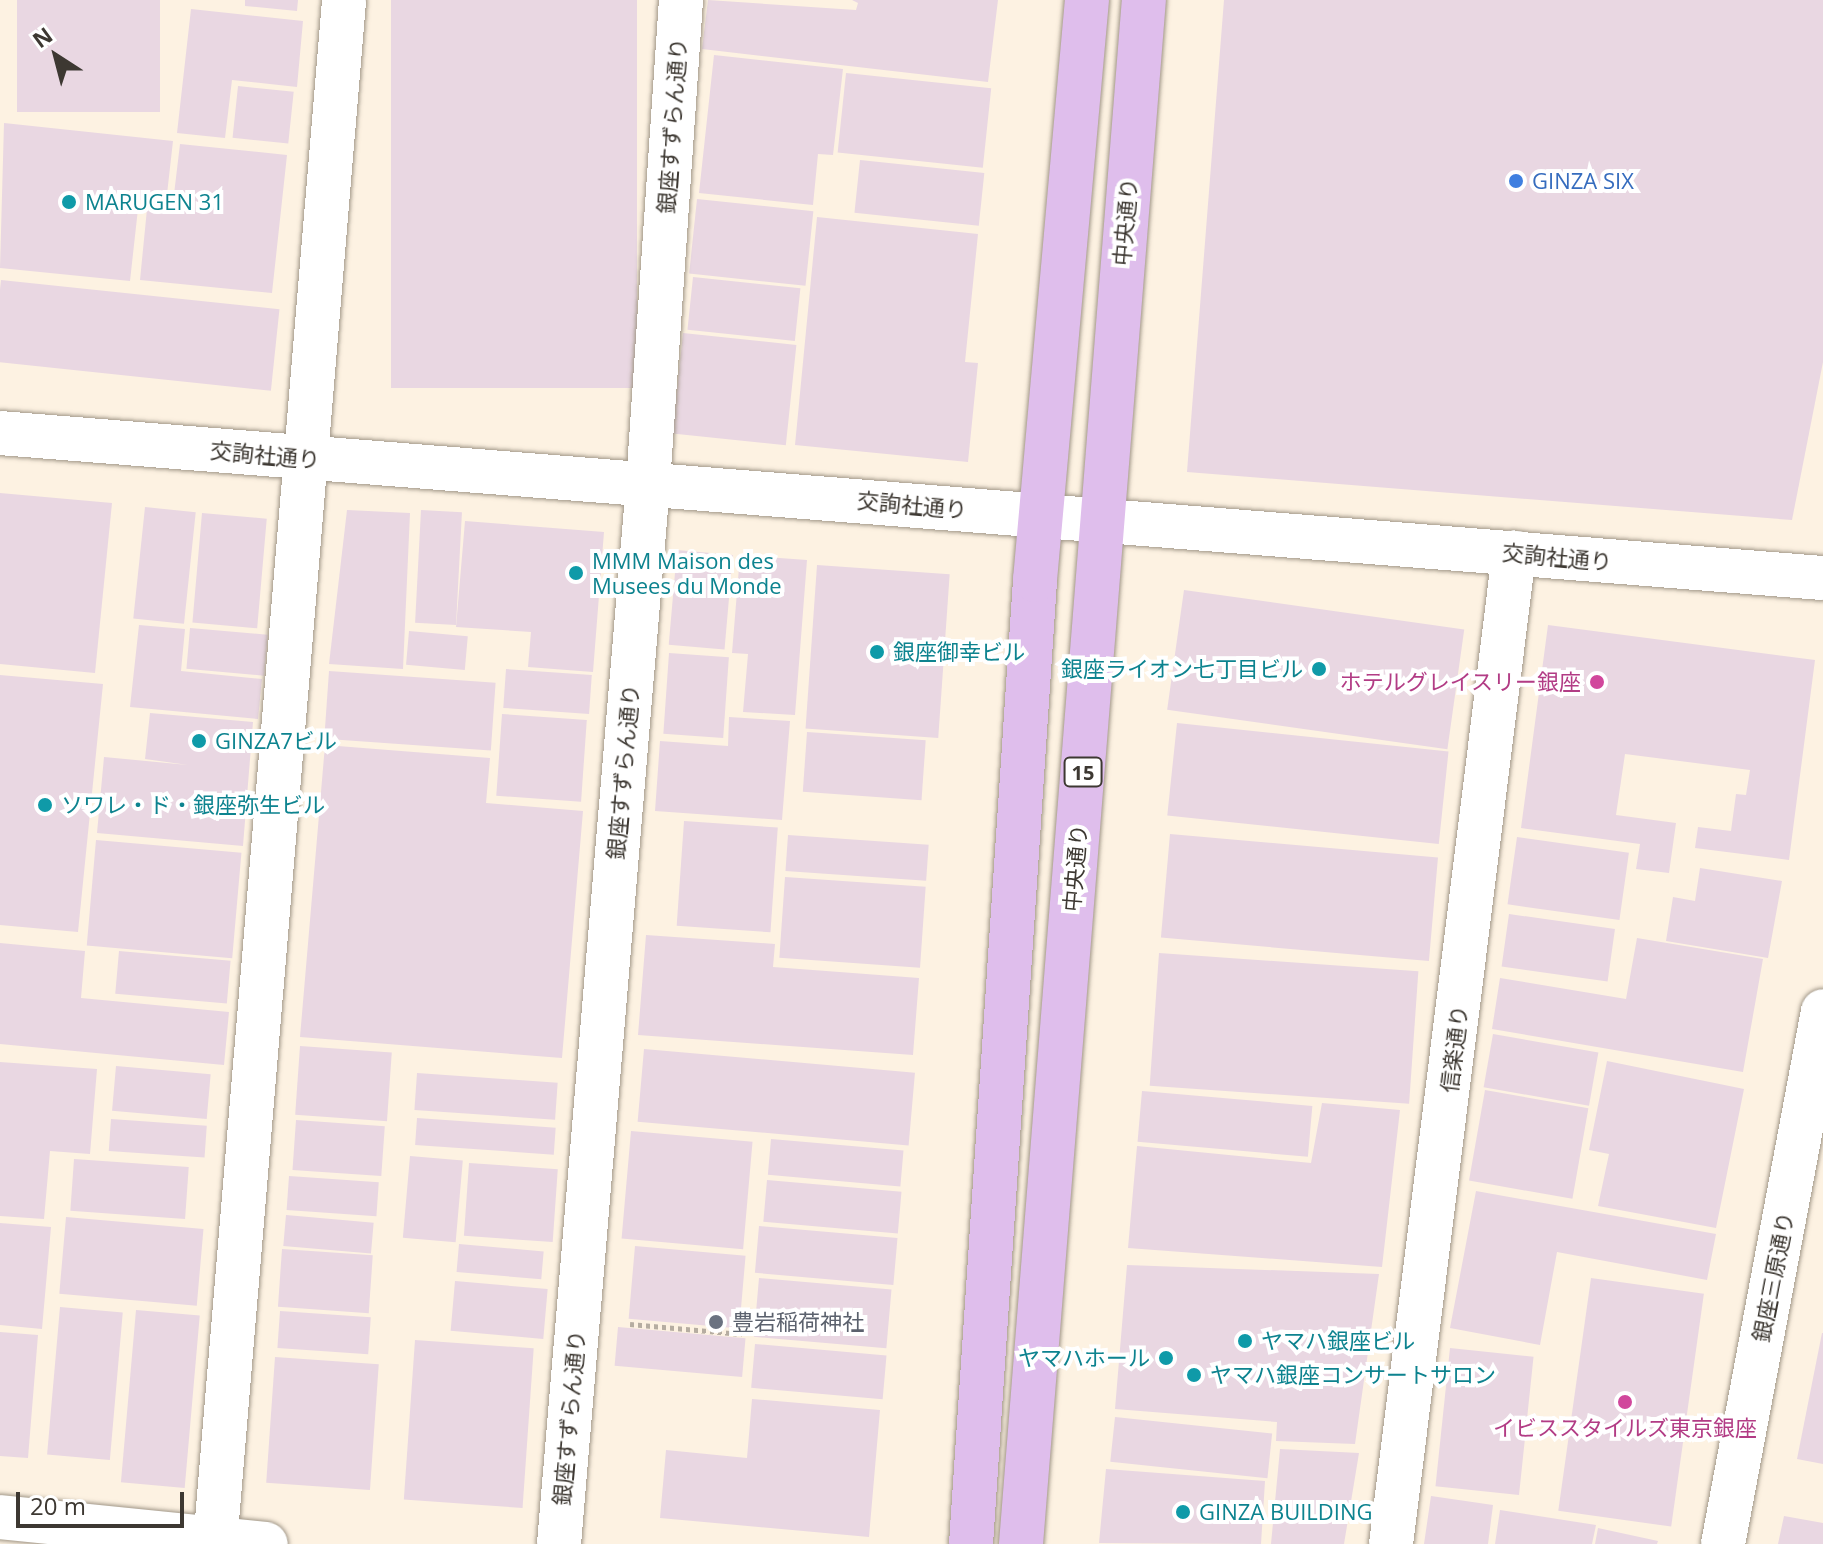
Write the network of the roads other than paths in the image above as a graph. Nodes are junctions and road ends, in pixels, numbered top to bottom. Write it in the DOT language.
graph roads {
  1 [pos="344,0"];
  2 [pos="681,0"];
  3 [pos="1087,0"];
  4 [pos="1144,0"];
  5 [pos="0,433"];
  6 [pos="309,459"];
  7 [pos="648,484"];
  8 [pos="1040,514"];
  9 [pos="1100,521"];
  10 [pos="1514,553"];
  11 [pos="1823,578"];
  12 [pos="1823,1011"];
  13 [pos="0,1517"];
  14 [pos="216,1542"];
  15 [pos="266,1544"];
  16 [pos="559,1544"];
  17 [pos="971,1544"];
  18 [pos="1021,1544"];
  19 [pos="1391,1544"];
  20 [pos="1723,1544"];
  1 -- 6 [label="street"];
  2 -- 7 [label="street, 銀座すずらん通り"];
  3 -- 8 [label="highway"];
  4 -- 9 [label="highway, 中央通り / 15"];
  5 -- 6 [label="street, 交詢社通り"];
  6 -- 7 [label="street, 交詢社通り"];
  6 -- 14 [label="street"];
  7 -- 8 [label="street, 交詢社通り"];
  7 -- 16 [label="street, 銀座すずらん通り"];
  8 -- 9 [label="street, 交詢社通り"];
  8 -- 17 [label="highway"];
  9 -- 10 [label="street, 交詢社通り"];
  9 -- 18 [label="highway, 中央通り / 15"];
  10 -- 11 [label="street, 交詢社通り"];
  10 -- 19 [label="street, 信楽通り"];
  12 -- 20 [label="street, 銀座三原通り"];
  13 -- 14 [label="street"];
  14 -- 15 [label="street"];
}
